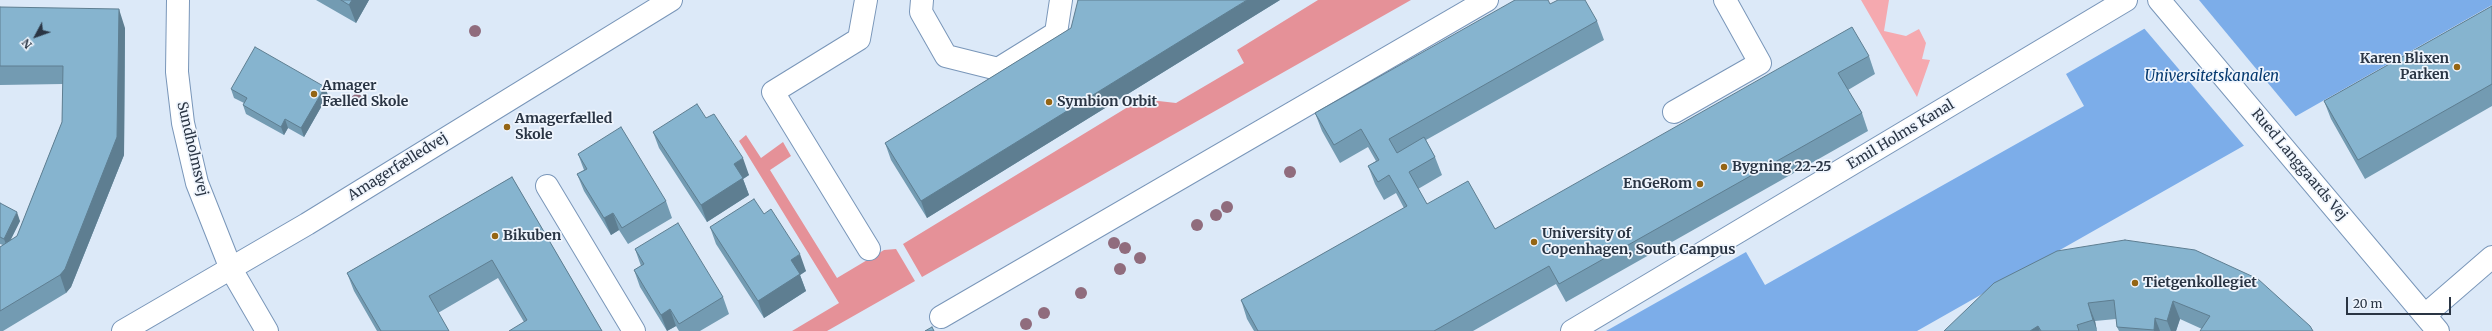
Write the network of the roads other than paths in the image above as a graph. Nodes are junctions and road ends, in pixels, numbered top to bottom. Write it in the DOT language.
graph roads {
  1 [pos="178,0"];
  2 [pos="671,0"];
  3 [pos="866,0"];
  4 [pos="922,0"];
  5 [pos="1061,0"];
  6 [pos="1487,0"];
  7 [pos="1725,0"];
  8 [pos="2126,0"];
  9 [pos="2162,4"];
  10 [pos="1674,112"];
  11 [pos="547,186"];
  12 [pos="869,249"];
  13 [pos="2492,257"];
  14 [pos="231,269"];
  15 [pos="941,317"];
  16 [pos="2431,323"];
  17 [pos="123,331"];
  18 [pos="268,331"];
  19 [pos="634,331"];
  20 [pos="1572,331"];
  1 -- 14 [label="street, Sundholmsvej"];
  2 -- 14 [label="street, Amagerfælledvej"];
  3 -- 12 [label="street"];
  4 -- 5 [label="street"];
  6 -- 15 [label="street"];
  7 -- 10 [label="street"];
  8 -- 20 [label="street, Emil Holms Kanal"];
  9 -- 16 [label="street, Rued Langgaards Vej"];
  11 -- 19 [label="street"];
  13 -- 16 [label="street"];
  14 -- 17 [label="street, Amagerfælledvej"];
  14 -- 18 [label="street, Sundholmsvej"];
}
